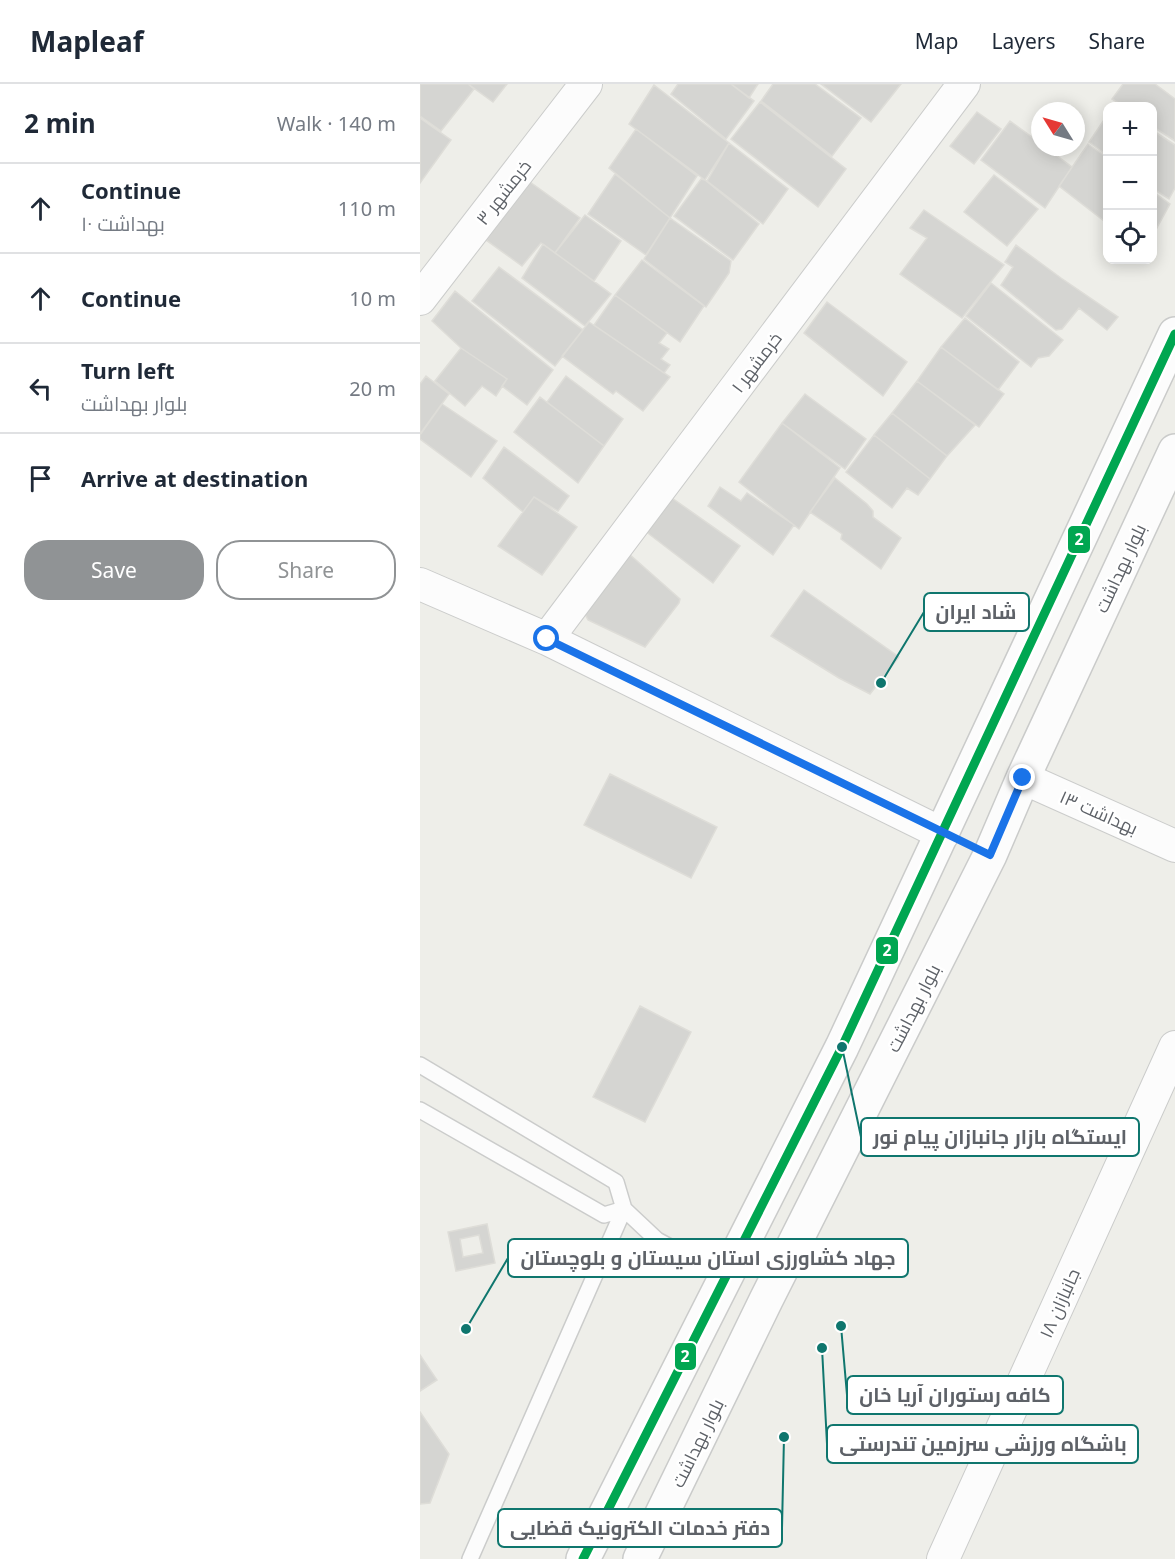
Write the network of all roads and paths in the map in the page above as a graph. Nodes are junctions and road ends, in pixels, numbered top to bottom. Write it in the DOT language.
graph roads {
  1 [pos="586,84"];
  2 [pos="964,84"];
  3 [pos="420,299"];
  4 [pos="1175,334"];
  5 [pos="1175,451"];
  6 [pos="420,584"];
  7 [pos="547,639"];
  8 [pos="1023,778"];
  9 [pos="943,834"];
  10 [pos="1175,846"];
  11 [pos="990,855"];
  12 [pos="1175,1047"];
  13 [pos="420,1065"];
  14 [pos="420,1110"];
  15 [pos="624,1209"];
  16 [pos="726,1277"];
  17 [pos="671,1498"];
  18 [pos="470,1559"];
  19 [pos="583,1559"];
  20 [pos="640,1559"];
  21 [pos="664,1559"];
  22 [pos="943,1559"];
  1 -- 3 [label="street, خرمشهر ۳"];
  2 -- 7 [label="street, خرمشهر ۱"];
  4 -- 9 [label="main road"];
  5 -- 8 [label="main road, بلوار بهداشت"];
  6 -- 7 [label="street"];
  7 -- 9 [label="street"];
  8 -- 10 [label="street, بهداشت ۱۳"];
  8 -- 11 [label="main road, بلوار بهداشت"];
  9 -- 11 [label="main road"];
  9 -- 16 [label="main road"];
  11 -- 17 [label="main road, بلوار بهداشت"];
  12 -- 22 [label="street, جانبازان ۱۸"];
  13 -- 15 [label="lane"];
  14 -- 15 [label="lane"];
  15 -- 16 [label="lane"];
  15 -- 18 [label="lane"];
  16 -- 19 [label="main road"];
  17 -- 20 [label="main road, بلوار بهداشت"];
  17 -- 21 [label="main road"];
}
